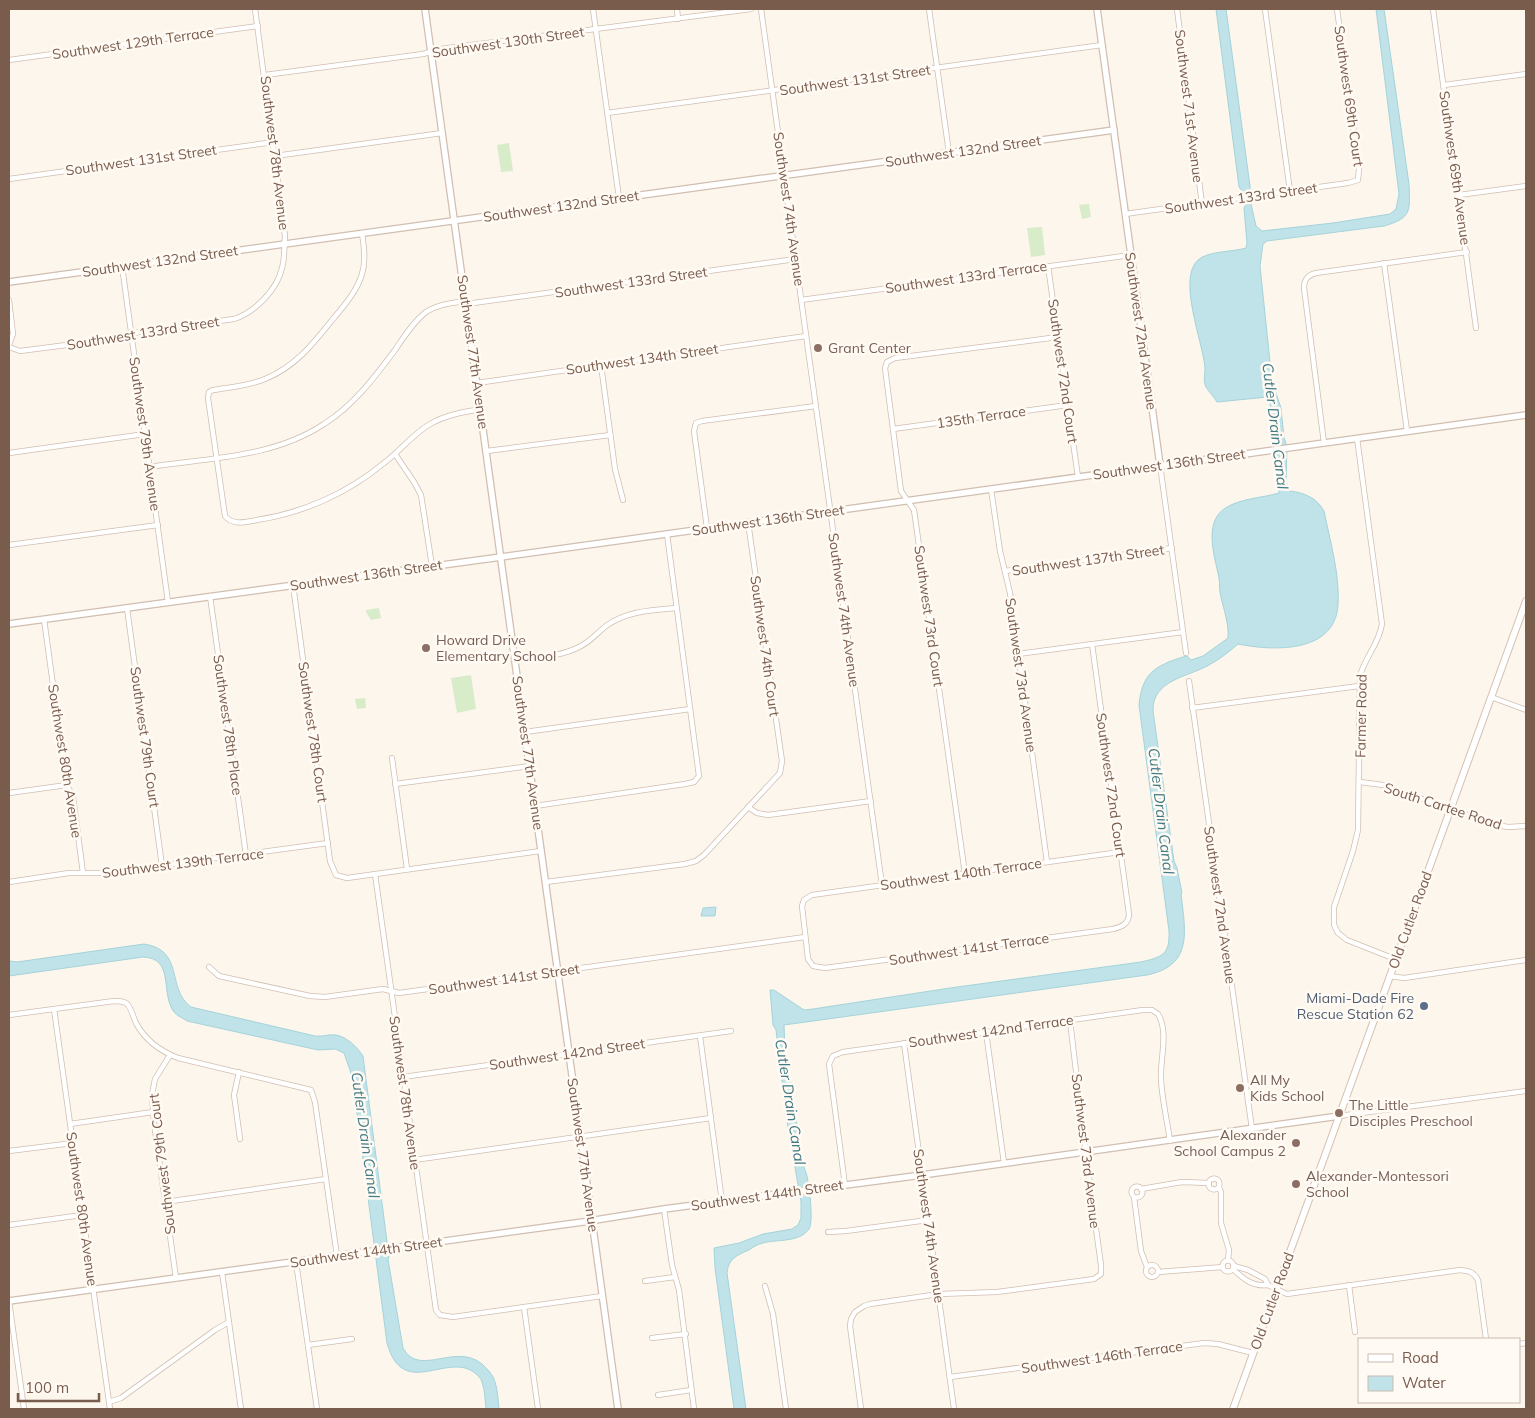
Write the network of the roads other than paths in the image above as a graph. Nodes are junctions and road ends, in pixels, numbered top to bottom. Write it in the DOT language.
graph roads {
  1 [pos="255,9"];
  2 [pos="425,9"];
  3 [pos="593,9"];
  4 [pos="677,9"];
  5 [pos="751,9"];
  6 [pos="761,9"];
  7 [pos="929,9"];
  8 [pos="1097,9"];
  9 [pos="1177,9"];
  10 [pos="1265,9"];
  11 [pos="1337,9"];
  12 [pos="1433,9"];
  13 [pos="678,19"];
  14 [pos="258,26"];
  15 [pos="596,30"];
  16 [pos="1102,46"];
  17 [pos="431,51"];
  18 [pos="9,60"];
  19 [pos="937,69"];
  20 [pos="1526,74"];
  21 [pos="265,76"];
  22 [pos="1444,85"];
  23 [pos="772,91"];
  24 [pos="607,113"];
  25 [pos="1114,130"];
  26 [pos="442,133"];
  27 [pos="274,142"];
  28 [pos="949,153"];
  29 [pos="275,156"];
  30 [pos="784,175"];
  31 [pos="9,178"];
  32 [pos="1356,181"];
  33 [pos="1526,186"];
  34 [pos="1290,191"];
  35 [pos="1459,195"];
  36 [pos="619,198"];
  37 [pos="1202,204"];
  38 [pos="1125,214"];
  39 [pos="454,220"];
  40 [pos="362,233"];
  41 [pos="284,244"];
  42 [pos="1467,252"];
  43 [pos="1131,255"];
  44 [pos="796,259"];
  45 [pos="1384,263"];
  46 [pos="122,266"];
  47 [pos="1048,266"];
  48 [pos="9,282"];
  49 [pos="268,294"];
  50 [pos="9,300"];
  51 [pos="801,300"];
  52 [pos="466,303"];
  53 [pos="1476,328"];
  54 [pos="131,335"];
  55 [pos="806,336"];
  56 [pos="1058,336"];
  57 [pos="9,346"];
  58 [pos="601,365"];
  59 [pos="477,382"];
  60 [pos="1068,405"];
  61 [pos="816,406"];
  62 [pos="481,409"];
  63 [pos="1526,415"];
  64 [pos="893,429"];
  65 [pos="1407,431"];
  66 [pos="145,434"];
  67 [pos="610,435"];
  68 [pos="1357,438"];
  69 [pos="1324,443"];
  70 [pos="487,451"];
  71 [pos="9,453"];
  72 [pos="395,454"];
  73 [pos="216,458"];
  74 [pos="1160,465"];
  75 [pos="149,467"];
  76 [pos="1078,477"];
  77 [pos="991,489"];
  78 [pos="623,500"];
  79 [pos="907,500"];
  80 [pos="830,511"];
  81 [pos="748,522"];
  82 [pos="158,525"];
  83 [pos="707,528"];
  84 [pos="666,534"];
  85 [pos="9,545"];
  86 [pos="1172,548"];
  87 [pos="501,557"];
  88 [pos="432,566"];
  89 [pos="1005,571"];
  90 [pos="293,585"];
  91 [pos="210,596"];
  92 [pos="1526,601"];
  93 [pos="168,602"];
  94 [pos="127,608"];
  95 [pos="676,608"];
  96 [pos="44,619"];
  97 [pos="9,624"];
  98 [pos="1183,632"];
  99 [pos="1092,644"];
  100 [pos="1186,653"];
  101 [pos="1018,654"];
  102 [pos="515,660"];
  103 [pos="1189,682"];
  104 [pos="1359,686"];
  105 [pos="1491,696"];
  106 [pos="1192,708"];
  107 [pos="690,709"];
  108 [pos="1526,710"];
  109 [pos="525,732"];
  110 [pos="392,758"];
  111 [pos="530,766"];
  112 [pos="1360,782"];
  113 [pos="395,784"];
  114 [pos="67,785"];
  115 [pos="9,793"];
  116 [pos="871,801"];
  117 [pos="535,806"];
  118 [pos="748,807"];
  119 [pos="1450,809"];
  120 [pos="1526,826"];
  121 [pos="328,843"];
  122 [pos="541,851"];
  123 [pos="1120,852"];
  124 [pos="246,855"];
  125 [pos="1047,862"];
  126 [pos="162,866"];
  127 [pos="407,870"];
  128 [pos="83,873"];
  129 [pos="376,874"];
  130 [pos="965,874"];
  131 [pos="9,882"];
  132 [pos="546,882"];
  133 [pos="882,885"];
  134 [pos="1124,924"];
  135 [pos="805,937"];
  136 [pos="1395,958"];
  137 [pos="1526,960"];
  138 [pos="209,967"];
  139 [pos="558,971"];
  140 [pos="1389,976"];
  141 [pos="391,991"];
  142 [pos="54,1009"];
  143 [pos="9,1015"];
  144 [pos="1070,1021"];
  145 [pos="731,1032"];
  146 [pos="986,1032"];
  147 [pos="700,1036"];
  148 [pos="904,1043"];
  149 [pos="570,1054"];
  150 [pos="170,1055"];
  151 [pos="239,1072"];
  152 [pos="403,1077"];
  153 [pos="1526,1091"];
  154 [pos="153,1112"];
  155 [pos="1339,1116"];
  156 [pos="711,1118"];
  157 [pos="70,1124"];
  158 [pos="1252,1129"];
  159 [pos="581,1136"];
  160 [pos="240,1139"];
  161 [pos="1170,1140"];
  162 [pos="72,1143"];
  163 [pos="9,1151"];
  164 [pos="1086,1152"];
  165 [pos="414,1160"];
  166 [pos="1004,1163"];
  167 [pos="922,1175"];
  168 [pos="326,1179"];
  169 [pos="1209,1182"];
  170 [pos="845,1185"];
  171 [pos="1219,1187"];
  172 [pos="1141,1189"];
  173 [pos="1134,1197"];
  174 [pos="165,1202"];
  175 [pos="722,1202"];
  176 [pos="664,1209"];
  177 [pos="82,1215"];
  178 [pos="928,1220"];
  179 [pos="592,1221"];
  180 [pos="9,1225"];
  181 [pos="828,1232"];
  182 [pos="426,1243"];
  183 [pos="337,1256"];
  184 [pos="1228,1260"];
  185 [pos="296,1262"];
  186 [pos="1147,1267"];
  187 [pos="1223,1267"];
  188 [pos="1233,1268"];
  189 [pos="222,1272"];
  190 [pos="1158,1272"];
  191 [pos="676,1277"];
  192 [pos="176,1278"];
  193 [pos="645,1281"];
  194 [pos="1268,1284"];
  195 [pos="1349,1285"];
  196 [pos="765,1286"];
  197 [pos="1276,1289"];
  198 [pos="93,1290"];
  199 [pos="939,1294"];
  200 [pos="602,1296"];
  201 [pos="9,1301"];
  202 [pos="524,1307"];
  203 [pos="229,1322"];
  204 [pos="1355,1332"];
  205 [pos="686,1334"];
  206 [pos="652,1338"];
  207 [pos="1486,1338"];
  208 [pos="352,1339"];
  209 [pos="308,1345"];
  210 [pos="1254,1353"];
  211 [pos="950,1377"];
  212 [pos="691,1390"];
  213 [pos="658,1395"];
  214 [pos="109,1402"];
  215 [pos="24,1409"];
  216 [pos="110,1409"];
  217 [pos="241,1409"];
  218 [pos="316,1409"];
  219 [pos="538,1409"];
  220 [pos="618,1409"];
  221 [pos="694,1409"];
  222 [pos="786,1409"];
  223 [pos="861,1409"];
  224 [pos="954,1409"];
  225 [pos="1233,1409"];
  1 -- 14 [label="street, Southwest 78th Avenue"];
  2 -- 17 [label="street, Southwest 77th Avenue"];
  3 -- 15 [label="street"];
  4 -- 13 [label="street"];
  5 -- 13 [label="street, Southwest 130th Street"];
  6 -- 23 [label="street, Southwest 74th Avenue"];
  7 -- 19 [label="street"];
  8 -- 16 [label="street, Southwest 72nd Avenue"];
  9 -- 37 [label="street, Southwest 71st Avenue"];
  10 -- 34 [label="street"];
  11 -- 32 [label="street, Southwest 69th Court"];
  12 -- 22 [label="street, Southwest 69th Avenue"];
  13 -- 15 [label="street, Southwest 130th Street"];
  14 -- 18 [label="street, Southwest 129th Terrace"];
  14 -- 21 [label="street, Southwest 78th Avenue"];
  15 -- 17 [label="street, Southwest 130th Street"];
  15 -- 24 [label="street"];
  16 -- 19 [label="street, Southwest 131st Street"];
  16 -- 25 [label="street, Southwest 72nd Avenue"];
  17 -- 21 [label="street, Southwest 130th Street"];
  17 -- 26 [label="street, Southwest 77th Avenue"];
  19 -- 23 [label="street, Southwest 131st Street"];
  19 -- 28 [label="street"];
  20 -- 22 [label="street"];
  21 -- 27 [label="street, Southwest 78th Avenue"];
  22 -- 35 [label="street, Southwest 69th Avenue"];
  23 -- 24 [label="street, Southwest 131st Street"];
  23 -- 30 [label="street, Southwest 74th Avenue"];
  24 -- 36 [label="street"];
  25 -- 28 [label="street, Southwest 132nd Street"];
  25 -- 38 [label="street, Southwest 72nd Avenue"];
  26 -- 29 [label="street"];
  26 -- 39 [label="street, Southwest 77th Avenue"];
  27 -- 29 [label="street, Southwest 78th Avenue"];
  27 -- 31 [label="street, Southwest 131st Street"];
  28 -- 30 [label="street, Southwest 132nd Street"];
  29 -- 41 [label="street, Southwest 78th Avenue"];
  30 -- 36 [label="street, Southwest 132nd Street"];
  30 -- 44 [label="street, Southwest 74th Avenue"];
  32 -- 34 [label="street, Southwest 133rd Street"];
  33 -- 35 [label="street"];
  34 -- 37 [label="street, Southwest 133rd Street"];
  35 -- 42 [label="street, Southwest 69th Avenue"];
  36 -- 39 [label="street, Southwest 132nd Street"];
  37 -- 38 [label="street, Southwest 133rd Street"];
  38 -- 43 [label="street, Southwest 72nd Avenue"];
  39 -- 40 [label="street, Southwest 132nd Street"];
  39 -- 52 [label="street, Southwest 77th Avenue"];
  40 -- 41 [label="street, Southwest 132nd Street"];
  40 -- 73 [label="street"];
  41 -- 46 [label="street, Southwest 132nd Street"];
  41 -- 49 [label="street, Southwest 78th Avenue"];
  42 -- 45 [label="street"];
  42 -- 53 [label="street, Southwest 69th Avenue"];
  43 -- 47 [label="street, Southwest 133rd Terrace"];
  43 -- 74 [label="street, Southwest 72nd Avenue"];
  44 -- 51 [label="street, Southwest 74th Avenue"];
  44 -- 52 [label="street, Southwest 133rd Street"];
  45 -- 65 [label="street"];
  45 -- 69 [label="street"];
  46 -- 48 [label="street, Southwest 132nd Street"];
  46 -- 54 [label="street, Southwest 79th Avenue"];
  47 -- 51 [label="street, Southwest 133rd Terrace"];
  47 -- 56 [label="street, Southwest 72nd Court"];
  49 -- 54 [label="street, Southwest 133rd Street"];
  50 -- 57 [label="street"];
  51 -- 55 [label="street, Southwest 74th Avenue"];
  52 -- 59 [label="street, Southwest 77th Avenue"];
  52 -- 73 [label="street"];
  54 -- 57 [label="street, Southwest 133rd Street"];
  54 -- 66 [label="street, Southwest 79th Avenue"];
  55 -- 58 [label="street, Southwest 134th Street"];
  55 -- 61 [label="street, Southwest 74th Avenue"];
  56 -- 60 [label="street, Southwest 72nd Court"];
  56 -- 64 [label="street, Southwest 73rd Court"];
  58 -- 59 [label="street, Southwest 134th Street"];
  58 -- 67 [label="street"];
  59 -- 62 [label="street, Southwest 77th Avenue"];
  60 -- 64 [label="street, 135th Terrace"];
  60 -- 76 [label="street, Southwest 72nd Court"];
  61 -- 80 [label="street, Southwest 74th Avenue"];
  61 -- 83 [label="street"];
  62 -- 70 [label="street, Southwest 77th Avenue"];
  62 -- 72 [label="street"];
  63 -- 65 [label="street, Southwest 136th Street"];
  64 -- 79 [label="street, Southwest 73rd Court"];
  65 -- 68 [label="street, Southwest 136th Street"];
  66 -- 71 [label="street"];
  66 -- 75 [label="street, Southwest 79th Avenue"];
  67 -- 70 [label="street"];
  67 -- 78 [label="street"];
  68 -- 69 [label="street, Southwest 136th Street"];
  68 -- 104 [label="street, Farmer Road"];
  69 -- 74 [label="street, Southwest 136th Street"];
  70 -- 87 [label="street, Southwest 77th Avenue"];
  72 -- 73 [label="street"];
  72 -- 88 [label="street"];
  73 -- 75 [label="street"];
  74 -- 76 [label="street, Southwest 136th Street"];
  74 -- 86 [label="street, Southwest 72nd Avenue"];
  75 -- 82 [label="street, Southwest 79th Avenue"];
  76 -- 77 [label="street, Southwest 136th Street"];
  77 -- 79 [label="street, Southwest 136th Street"];
  77 -- 89 [label="street, Southwest 73rd Avenue"];
  79 -- 80 [label="street, Southwest 136th Street"];
  79 -- 130 [label="street, Southwest 73rd Court"];
  80 -- 81 [label="street, Southwest 136th Street"];
  80 -- 116 [label="street, Southwest 74th Avenue"];
  81 -- 83 [label="street, Southwest 136th Street"];
  81 -- 118 [label="street, Southwest 74th Court"];
  82 -- 85 [label="street"];
  82 -- 93 [label="street, Southwest 79th Avenue"];
  83 -- 84 [label="street, Southwest 136th Street"];
  84 -- 87 [label="street, Southwest 136th Street"];
  84 -- 95 [label="street"];
  86 -- 89 [label="street, Southwest 137th Street"];
  86 -- 98 [label="street, Southwest 72nd Avenue"];
  87 -- 88 [label="street, Southwest 136th Street"];
  87 -- 102 [label="street, Southwest 77th Avenue"];
  88 -- 90 [label="street, Southwest 136th Street"];
  89 -- 101 [label="street, Southwest 73rd Avenue"];
  90 -- 91 [label="street, Southwest 136th Street"];
  90 -- 121 [label="street, Southwest 78th Court"];
  91 -- 93 [label="street, Southwest 136th Street"];
  91 -- 124 [label="street, Southwest 78th Place"];
  92 -- 105 [label="main road, Old Cutler Road"];
  93 -- 94 [label="street, Southwest 136th Street"];
  94 -- 96 [label="street, Southwest 136th Street"];
  94 -- 126 [label="street, Southwest 79th Court"];
  95 -- 102 [label="street"];
  95 -- 107 [label="street"];
  96 -- 97 [label="street, Southwest 136th Street"];
  96 -- 114 [label="street, Southwest 80th Avenue"];
  98 -- 99 [label="street"];
  98 -- 100 [label="street, Southwest 72nd Avenue"];
  99 -- 101 [label="street"];
  99 -- 123 [label="street, Southwest 72nd Court"];
  101 -- 125 [label="street, Southwest 73rd Avenue"];
  102 -- 109 [label="street, Southwest 77th Avenue"];
  103 -- 106 [label="street, Southwest 72nd Avenue"];
  104 -- 106 [label="street"];
  104 -- 112 [label="street, Farmer Road"];
  105 -- 108 [label="street"];
  105 -- 119 [label="main road, Old Cutler Road"];
  106 -- 158 [label="street, Southwest 72nd Avenue"];
  107 -- 109 [label="street"];
  107 -- 117 [label="street"];
  109 -- 111 [label="street, Southwest 77th Avenue"];
  110 -- 113 [label="street"];
  111 -- 113 [label="street"];
  111 -- 117 [label="street, Southwest 77th Avenue"];
  112 -- 119 [label="street, South Cartee Road"];
  112 -- 136 [label="street, Farmer Road"];
  113 -- 127 [label="street"];
  114 -- 115 [label="street"];
  114 -- 128 [label="street, Southwest 80th Avenue"];
  116 -- 118 [label="street"];
  116 -- 133 [label="street, Southwest 74th Avenue"];
  117 -- 122 [label="street, Southwest 77th Avenue"];
  118 -- 132 [label="street"];
  119 -- 120 [label="street, South Cartee Road"];
  119 -- 136 [label="main road, Old Cutler Road"];
  121 -- 124 [label="street, Southwest 139th Terrace"];
  121 -- 129 [label="street, Southwest 78th Court"];
  122 -- 127 [label="street"];
  122 -- 132 [label="street, Southwest 77th Avenue"];
  123 -- 125 [label="street, Southwest 140th Terrace"];
  123 -- 134 [label="street, Southwest 72nd Court"];
  124 -- 126 [label="street, Southwest 139th Terrace"];
  125 -- 130 [label="street, Southwest 140th Terrace"];
  126 -- 128 [label="street, Southwest 139th Terrace"];
  127 -- 129 [label="street"];
  128 -- 131 [label="street, Southwest 139th Terrace"];
  129 -- 141 [label="street, Southwest 78th Avenue"];
  130 -- 133 [label="street, Southwest 140th Terrace"];
  132 -- 139 [label="street, Southwest 77th Avenue"];
  133 -- 135 [label="street, Southwest 140th Terrace"];
  134 -- 135 [label="street, Southwest 141st Terrace"];
  135 -- 139 [label="street, Southwest 141st Street"];
  136 -- 140 [label="main road, Old Cutler Road"];
  137 -- 140 [label="street"];
  138 -- 141 [label="street, Southwest 141st Street"];
  139 -- 141 [label="street, Southwest 141st Street"];
  139 -- 149 [label="street, Southwest 77th Avenue"];
  140 -- 155 [label="main road, Old Cutler Road"];
  141 -- 152 [label="street, Southwest 78th Avenue"];
  142 -- 143 [label="street"];
  142 -- 150 [label="street"];
  142 -- 157 [label="street, Southwest 80th Avenue"];
  144 -- 146 [label="street, Southwest 142nd Terrace"];
  144 -- 161 [label="street, Southwest 142nd Terrace"];
  144 -- 164 [label="street, Southwest 73rd Avenue"];
  145 -- 147 [label="street, Southwest 142nd Street"];
  146 -- 148 [label="street, Southwest 142nd Terrace"];
  146 -- 166 [label="street"];
  147 -- 149 [label="street, Southwest 142nd Street"];
  147 -- 156 [label="street"];
  148 -- 167 [label="street, Southwest 74th Avenue"];
  148 -- 170 [label="street, Southwest 142nd Terrace"];
  149 -- 152 [label="street, Southwest 142nd Street"];
  149 -- 159 [label="street, Southwest 77th Avenue"];
  150 -- 151 [label="street"];
  150 -- 154 [label="street, Southwest 79th Court"];
  151 -- 160 [label="street"];
  151 -- 168 [label="street"];
  152 -- 165 [label="street, Southwest 78th Avenue"];
  153 -- 155 [label="street, Southwest 144th Street"];
  154 -- 157 [label="street"];
  154 -- 174 [label="street, Southwest 79th Court"];
  155 -- 158 [label="street, Southwest 144th Street"];
  155 -- 197 [label="main road, Old Cutler Road"];
  156 -- 159 [label="street"];
  156 -- 175 [label="street"];
  157 -- 162 [label="street, Southwest 80th Avenue"];
  158 -- 161 [label="street, Southwest 144th Street"];
  159 -- 165 [label="street"];
  159 -- 179 [label="street, Southwest 77th Avenue"];
  161 -- 164 [label="street, Southwest 144th Street"];
  162 -- 163 [label="street"];
  162 -- 177 [label="street, Southwest 80th Avenue"];
  164 -- 166 [label="street, Southwest 144th Street"];
  164 -- 199 [label="street, Southwest 73rd Avenue"];
  165 -- 182 [label="street, Southwest 78th Avenue"];
  166 -- 167 [label="street, Southwest 144th Street"];
  167 -- 170 [label="street, Southwest 144th Street"];
  167 -- 178 [label="street, Southwest 74th Avenue"];
  168 -- 174 [label="street"];
  168 -- 183 [label="street"];
  169 -- 171 [label="street"];
  169 -- 171 [label="street"];
  169 -- 172 [label="street"];
  170 -- 175 [label="street, Southwest 144th Street"];
  171 -- 184 [label="street"];
  172 -- 173 [label="street"];
  172 -- 173 [label="street"];
  173 -- 186 [label="street"];
  174 -- 192 [label="street, Southwest 79th Court"];
  175 -- 176 [label="street, Southwest 144th Street"];
  176 -- 179 [label="street, Southwest 144th Street"];
  176 -- 191 [label="street"];
  177 -- 180 [label="street"];
  177 -- 198 [label="street, Southwest 80th Avenue"];
  178 -- 181 [label="street"];
  178 -- 199 [label="street, Southwest 74th Avenue"];
  179 -- 182 [label="street, Southwest 144th Street"];
  179 -- 200 [label="street, Southwest 77th Avenue"];
  182 -- 183 [label="street, Southwest 144th Street"];
  182 -- 202 [label="street, Southwest 78th Avenue"];
  183 -- 185 [label="street, Southwest 144th Street"];
  184 -- 187 [label="street"];
  184 -- 188 [label="street"];
  185 -- 189 [label="street, Southwest 144th Street"];
  185 -- 209 [label="street"];
  186 -- 190 [label="street"];
  186 -- 190 [label="street"];
  187 -- 188 [label="street"];
  187 -- 190 [label="street"];
  188 -- 194 [label="street"];
  188 -- 194 [label="street"];
  189 -- 192 [label="street, Southwest 144th Street"];
  189 -- 203 [label="street"];
  191 -- 193 [label="street"];
  191 -- 205 [label="street"];
  192 -- 198 [label="street, Southwest 144th Street"];
  194 -- 197 [label="street"];
  195 -- 197 [label="street"];
  195 -- 204 [label="street"];
  195 -- 207 [label="street"];
  196 -- 222 [label="street"];
  197 -- 210 [label="main road, Old Cutler Road"];
  198 -- 201 [label="street, Southwest 144th Street"];
  198 -- 214 [label="street, Southwest 80th Avenue"];
  199 -- 211 [label="street, Southwest 74th Avenue"];
  199 -- 223 [label="street"];
  200 -- 202 [label="street"];
  200 -- 220 [label="street, Southwest 77th Avenue"];
  201 -- 215 [label="street"];
  202 -- 219 [label="street"];
  203 -- 214 [label="street"];
  203 -- 217 [label="street"];
  205 -- 206 [label="street"];
  205 -- 212 [label="street"];
  208 -- 209 [label="street"];
  209 -- 218 [label="street"];
  210 -- 211 [label="street, Southwest 146th Terrace"];
  210 -- 225 [label="main road, Old Cutler Road"];
  211 -- 224 [label="street, Southwest 74th Avenue"];
  212 -- 213 [label="street"];
  212 -- 221 [label="street"];
  214 -- 216 [label="street, Southwest 80th Avenue"];
}
